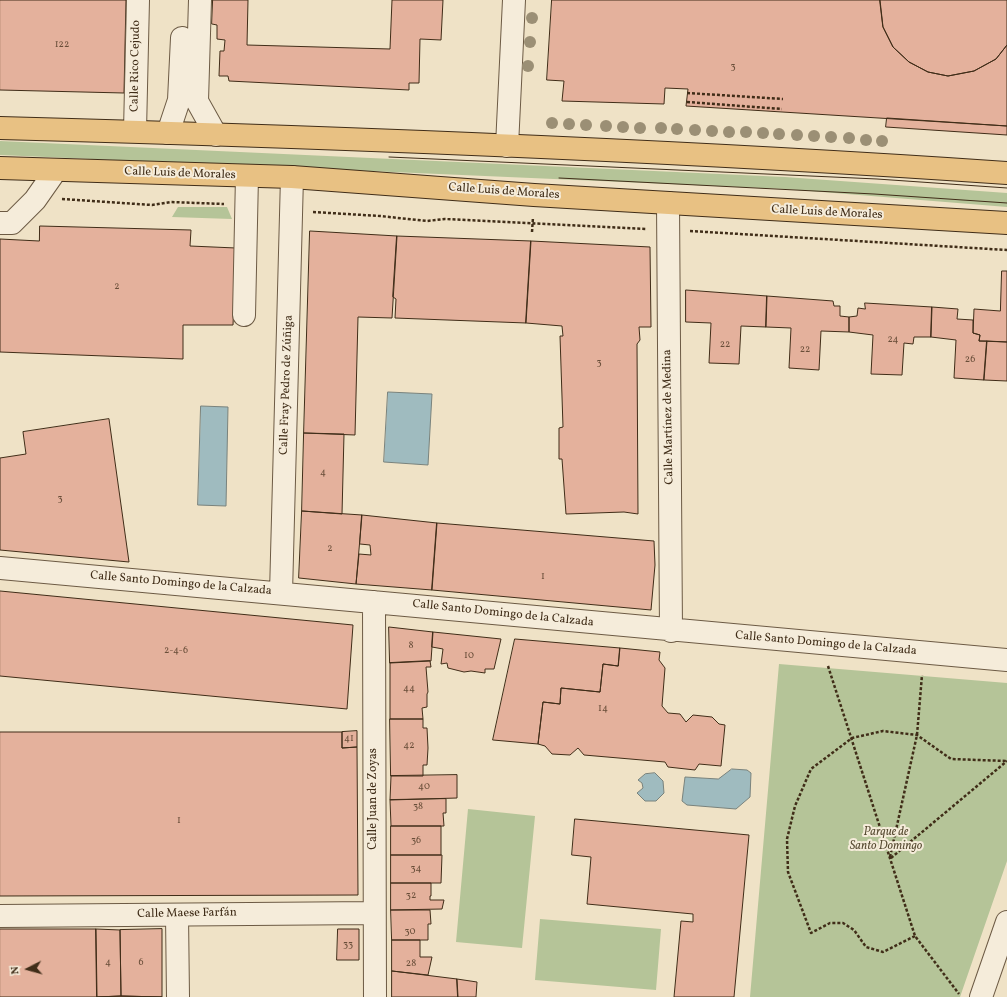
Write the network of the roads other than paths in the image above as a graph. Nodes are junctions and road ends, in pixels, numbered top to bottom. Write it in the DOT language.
graph roads {
  1 [pos="138,0"];
  2 [pos="200,0"];
  3 [pos="514,0"];
  4 [pos="182,38"];
  5 [pos="0,128"];
  6 [pos="135,131"];
  7 [pos="168,133"];
  8 [pos="216,135"];
  9 [pos="507,146"];
  10 [pos="0,168"];
  11 [pos="56,170"];
  12 [pos="1007,173"];
  13 [pos="247,176"];
  14 [pos="292,177"];
  15 [pos="668,203"];
  16 [pos="0,223"];
  17 [pos="1007,223"];
  18 [pos="244,315"];
  19 [pos="0,568"];
  20 [pos="281,593"];
  21 [pos="374,602"];
  22 [pos="671,630"];
  23 [pos="1007,660"];
  24 [pos="374,913"];
  25 [pos="176,915"];
  26 [pos="0,916"];
  27 [pos="1007,922"];
  28 [pos="178,997"];
  29 [pos="375,997"];
  30 [pos="981,997"];
  1 -- 6 [label="street, Calle Rico Cejudo"];
  2 -- 8 [label="street"];
  3 -- 9 [label="street"];
  4 -- 7 [label="street"];
  5 -- 6 [label="main road"];
  6 -- 7 [label="main road"];
  7 -- 8 [label="main road"];
  8 -- 9 [label="main road"];
  9 -- 12 [label="main road"];
  10 -- 11 [label="main road, Calle Luis de Morales"];
  11 -- 13 [label="main road, Calle Luis de Morales"];
  11 -- 16 [label="street"];
  13 -- 14 [label="main road, Calle Luis de Morales"];
  13 -- 18 [label="street"];
  14 -- 15 [label="main road, Calle Luis de Morales"];
  14 -- 20 [label="street, Calle Fray Pedro de Zúñiga"];
  15 -- 17 [label="main road, Calle Luis de Morales"];
  15 -- 22 [label="street, Calle Martínez de Medina"];
  19 -- 20 [label="street, Calle Santo Domingo de la Calzada"];
  20 -- 21 [label="street, Calle Santo Domingo de la Calzada"];
  21 -- 22 [label="street, Calle Santo Domingo de la Calzada"];
  21 -- 24 [label="street, Calle Juan de Zoyas"];
  22 -- 23 [label="street, Calle Santo Domingo de la Calzada"];
  24 -- 25 [label="street, Calle Maese Farfán"];
  24 -- 29 [label="street, Calle Juan de Zoyas"];
  25 -- 26 [label="street, Calle Maese Farfán"];
  25 -- 28 [label="street"];
  27 -- 30 [label="street"];
}
